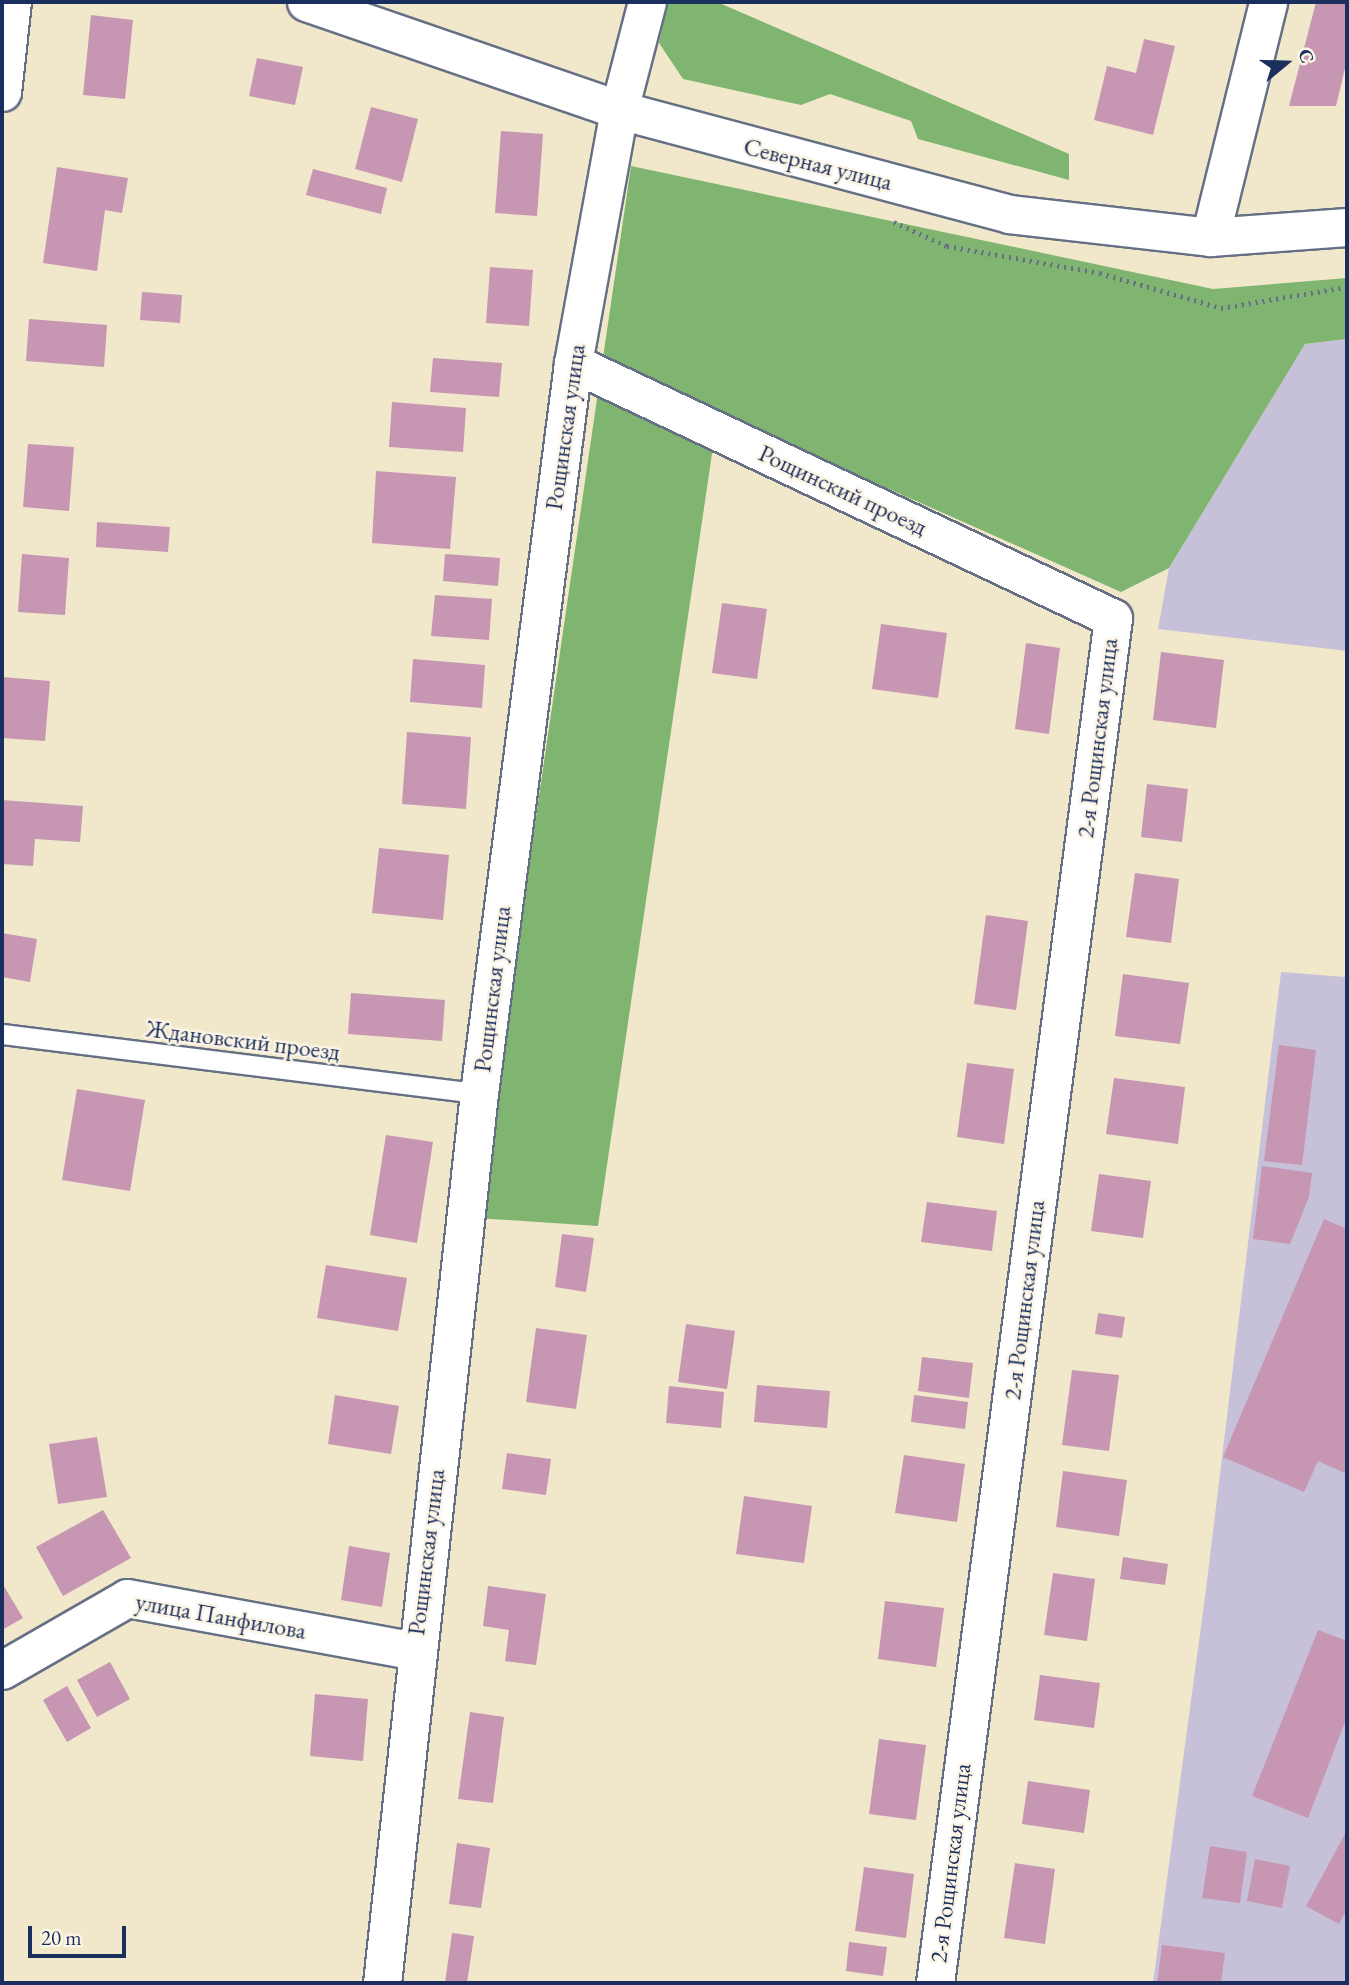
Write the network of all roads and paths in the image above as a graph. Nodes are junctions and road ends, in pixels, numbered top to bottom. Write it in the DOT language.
graph roads {
  1 [pos="12,2"];
  2 [pos="306,2"];
  3 [pos="648,2"];
  4 [pos="1268,2"];
  5 [pos="2,92"];
  6 [pos="620,110"];
  7 [pos="1347,227"];
  8 [pos="1210,237"];
  9 [pos="572,363"];
  10 [pos="1113,618"];
  11 [pos="2,1034"];
  12 [pos="479,1093"];
  13 [pos="415,1651"];
  14 [pos="2,1670"];
  15 [pos="382,1983"];
  16 [pos="935,1983"];
  1 -- 5 [label="street"];
  2 -- 6 [label="street, Северная улица"];
  3 -- 6 [label="street, Рощинская улица"];
  4 -- 8 [label="street"];
  6 -- 8 [label="street, Северная улица"];
  6 -- 9 [label="street, Рощинская улица"];
  7 -- 8 [label="street, Северная улица"];
  9 -- 10 [label="street, Рощинский проезд"];
  9 -- 12 [label="street, Рощинская улица"];
  10 -- 16 [label="street, 2-я Рощинская улица"];
  11 -- 12 [label="lane, Ждановский проезд"];
  12 -- 13 [label="street, Рощинская улица"];
  13 -- 14 [label="street, улица Панфилова"];
  13 -- 15 [label="street, Рощинская улица"];
}
